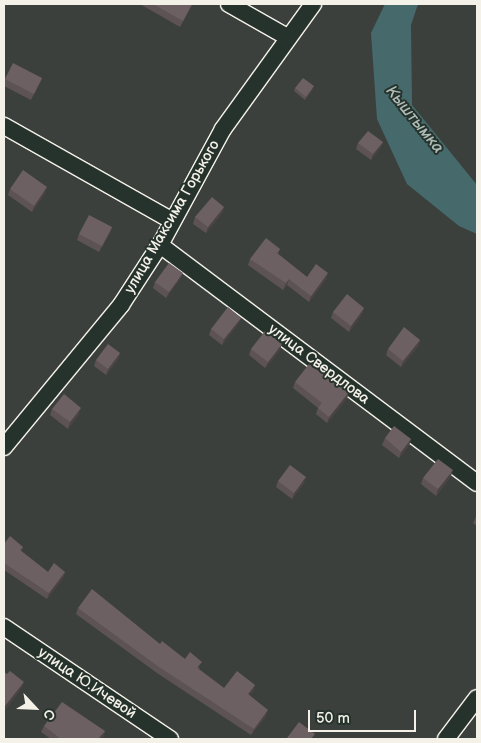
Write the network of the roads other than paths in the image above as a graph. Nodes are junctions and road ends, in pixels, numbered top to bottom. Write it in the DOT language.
graph roads {
  1 [pos="229,4"];
  2 [pos="313,4"];
  3 [pos="287,37"];
  4 [pos="4,126"];
  5 [pos="171,220"];
  6 [pos="160,245"];
  7 [pos="4,447"];
  8 [pos="477,483"];
  9 [pos="4,627"];
  10 [pos="477,698"];
  11 [pos="170,739"];
  12 [pos="446,739"];
  1 -- 3 [label="street"];
  2 -- 3 [label="street, улица Максима Горького"];
  3 -- 5 [label="street, улица Максима Горького"];
  4 -- 5 [label="street"];
  5 -- 6 [label="street, улица Максима Горького"];
  6 -- 7 [label="street, улица Максима Горького"];
  6 -- 8 [label="street, улица Свердлова"];
  9 -- 11 [label="street, улица Ю.Ичевой"];
  10 -- 12 [label="street"];
}
